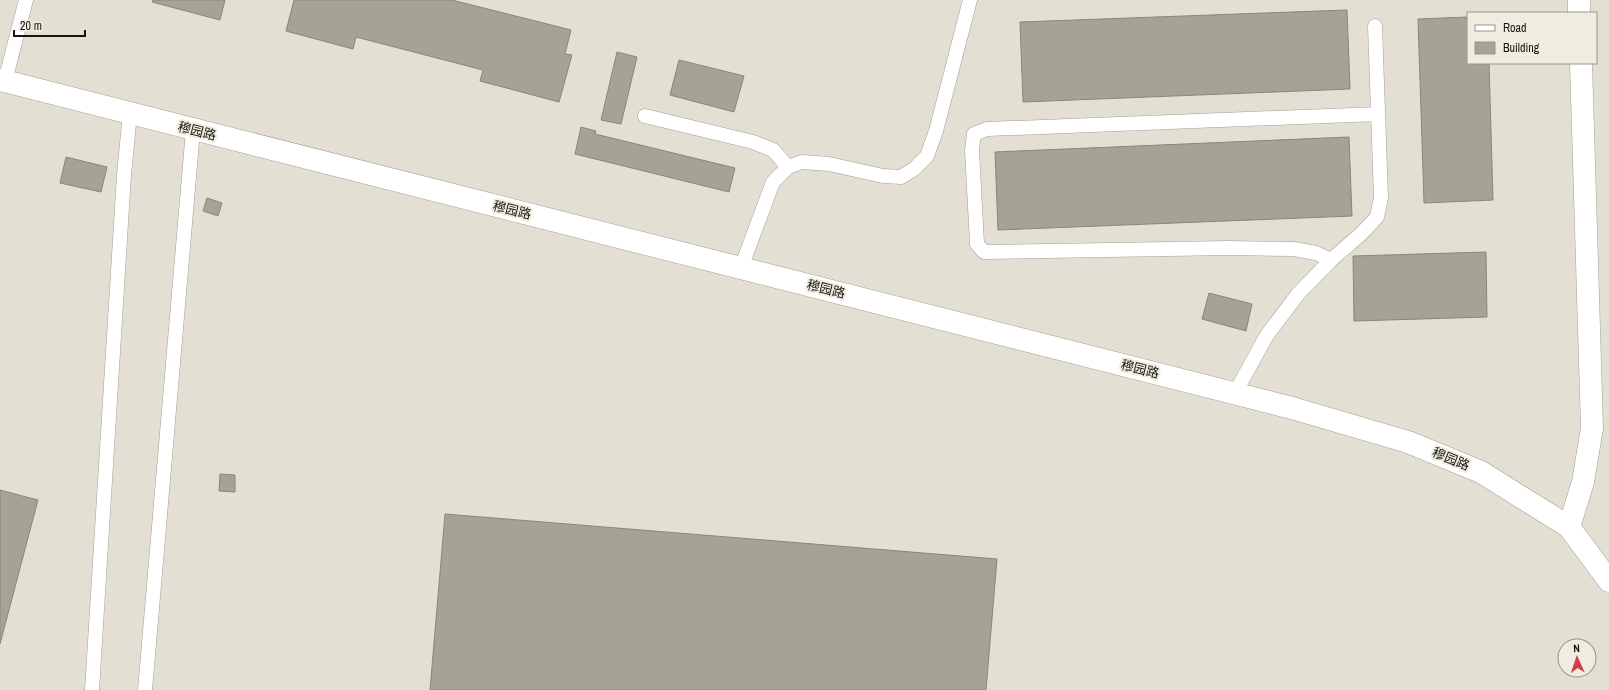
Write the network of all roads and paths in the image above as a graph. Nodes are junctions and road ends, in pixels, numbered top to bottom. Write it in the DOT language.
graph roads {
  1 [pos="26,0"];
  2 [pos="970,0"];
  3 [pos="1579,0"];
  4 [pos="1579,12"];
  5 [pos="1375,26"];
  6 [pos="1581,64"];
  7 [pos="2,80"];
  8 [pos="130,114"];
  9 [pos="1378,114"];
  10 [pos="644,116"];
  11 [pos="193,130"];
  12 [pos="788,167"];
  13 [pos="1331,260"];
  14 [pos="741,268"];
  15 [pos="1235,393"];
  16 [pos="1569,526"];
  17 [pos="1609,580"];
  18 [pos="92,690"];
  19 [pos="145,690"];
  1 -- 7 [label="lane"];
  2 -- 12 [label="lane"];
  3 -- 4 [label="street"];
  5 -- 9 [label="lane"];
  6 -- 16 [label="street"];
  7 -- 8 [label="street, 穆园路"];
  8 -- 11 [label="street, 穆园路"];
  8 -- 18 [label="lane"];
  9 -- 13 [label="lane"];
  9 -- 13 [label="lane"];
  10 -- 12 [label="lane"];
  11 -- 14 [label="street, 穆园路"];
  11 -- 19 [label="lane"];
  12 -- 14 [label="lane"];
  13 -- 15 [label="lane"];
  14 -- 15 [label="street, 穆园路"];
  15 -- 16 [label="street, 穆园路"];
  16 -- 17 [label="street, 穆园路"];
}
